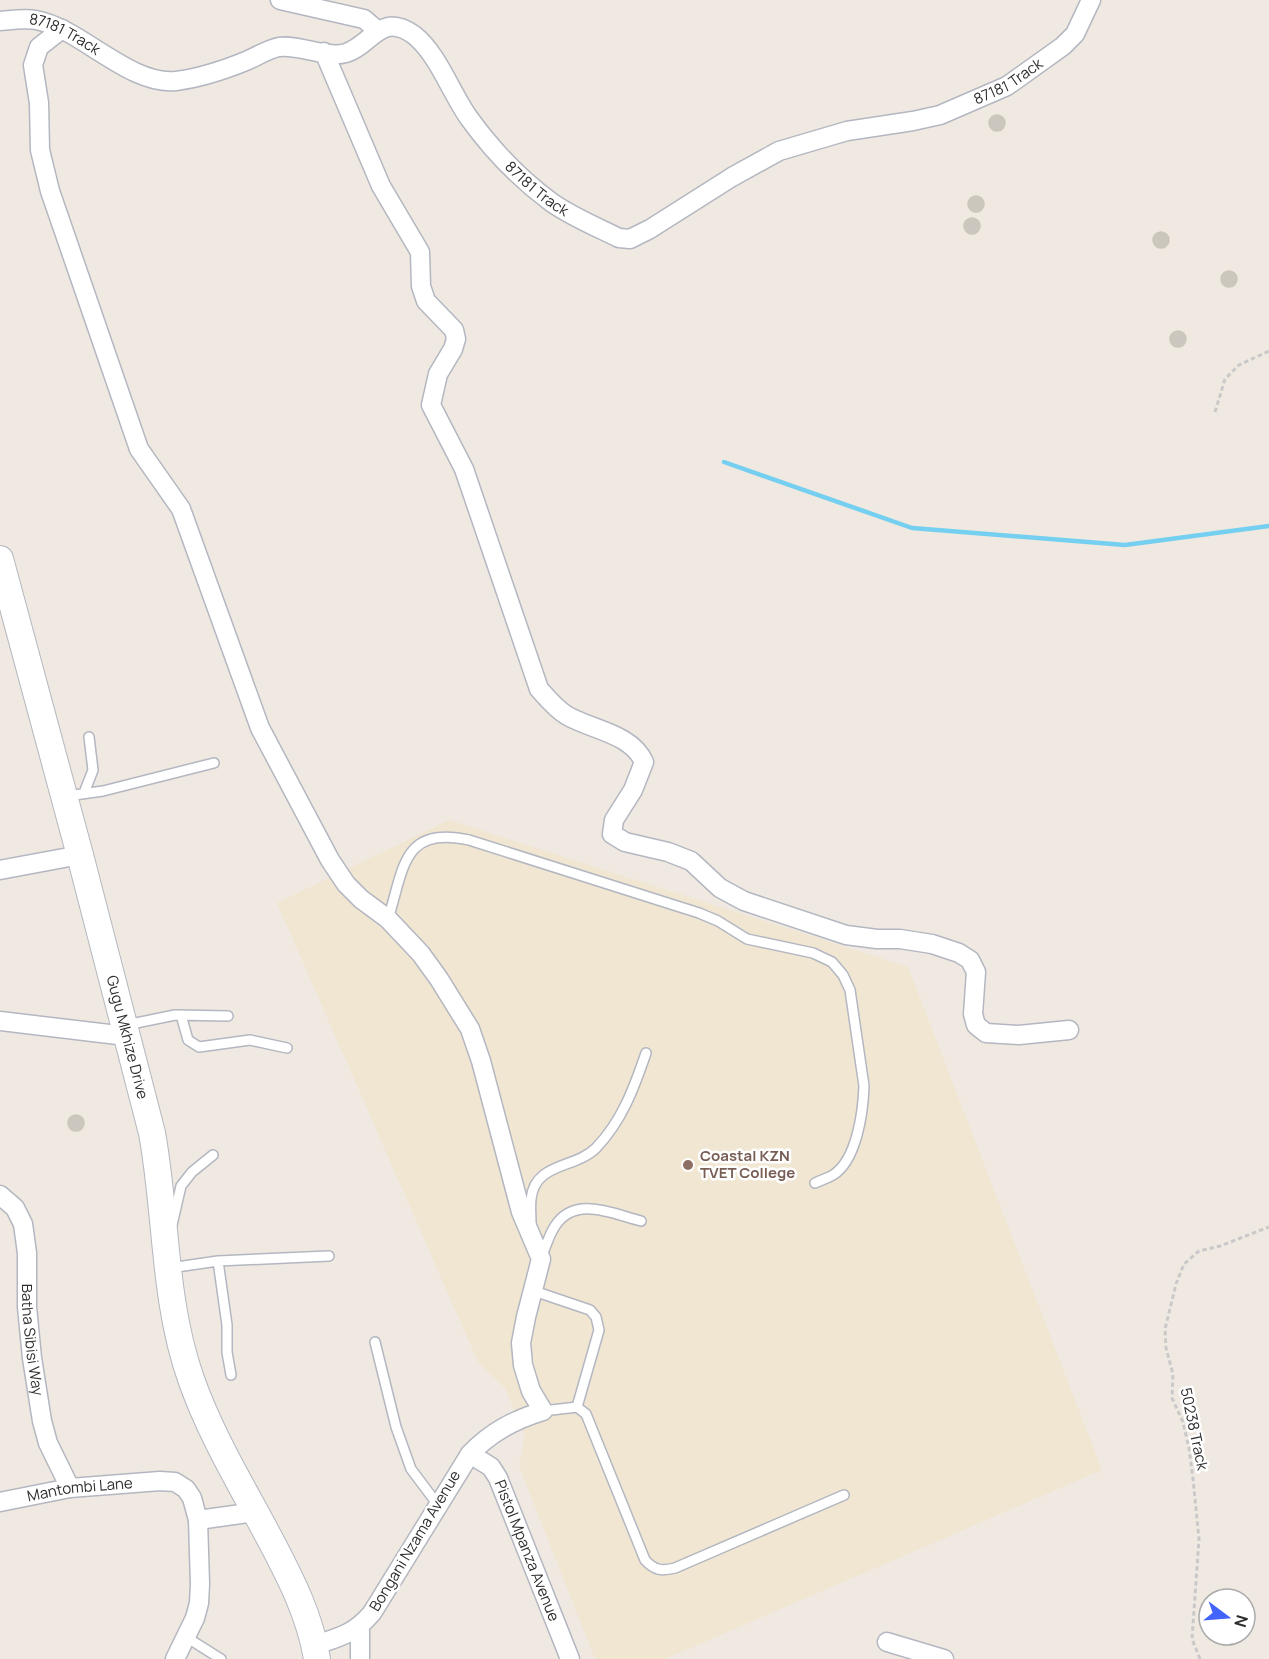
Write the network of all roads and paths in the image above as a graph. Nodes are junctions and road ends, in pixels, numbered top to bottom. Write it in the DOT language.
graph roads {
  1 [pos="280,0"];
  2 [pos="1091,0"];
  3 [pos="0,21"];
  4 [pos="62,29"];
  5 [pos="376,30"];
  6 [pos="324,52"];
  7 [pos="1269,351"];
  8 [pos="1215,412"];
  9 [pos="0,559"];
  10 [pos="89,737"];
  11 [pos="214,763"];
  12 [pos="74,795"];
  13 [pos="80,855"];
  14 [pos="0,870"];
  15 [pos="388,919"];
  16 [pos="181,1015"];
  17 [pos="228,1017"];
  18 [pos="0,1021"];
  19 [pos="124,1030"];
  20 [pos="1069,1030"];
  21 [pos="287,1048"];
  22 [pos="646,1053"];
  23 [pos="213,1155"];
  24 [pos="815,1183"];
  25 [pos="0,1195"];
  26 [pos="641,1221"];
  27 [pos="1269,1227"];
  28 [pos="530,1234"];
  29 [pos="165,1237"];
  30 [pos="329,1256"];
  31 [pos="541,1258"];
  32 [pos="218,1261"];
  33 [pos="168,1268"];
  34 [pos="534,1291"];
  35 [pos="375,1342"];
  36 [pos="231,1375"];
  37 [pos="577,1407"];
  38 [pos="543,1411"];
  39 [pos="470,1454"];
  40 [pos="70,1488"];
  41 [pos="844,1496"];
  42 [pos="0,1502"];
  43 [pos="438,1505"];
  44 [pos="256,1512"];
  45 [pos="198,1520"];
  46 [pos="360,1628"];
  47 [pos="186,1637"];
  48 [pos="886,1642"];
  49 [pos="316,1652"];
  50 [pos="209,1656"];
  51 [pos="175,1659"];
  52 [pos="221,1659"];
  53 [pos="360,1659"];
  54 [pos="570,1659"];
  55 [pos="944,1659"];
  56 [pos="1200,1659"];
  1 -- 5 [label="street"];
  2 -- 5 [label="street, 87181 Track"];
  3 -- 4 [label="street, 87181 Track"];
  4 -- 6 [label="street, 87181 Track"];
  4 -- 15 [label="street"];
  5 -- 6 [label="street, 87181 Track"];
  6 -- 20 [label="street"];
  7 -- 8 [label="path"];
  9 -- 12 [label="street, Gugu Mkhize Drive"];
  10 -- 12 [label="lane"];
  11 -- 12 [label="lane"];
  12 -- 13 [label="street, Gugu Mkhize Drive"];
  13 -- 14 [label="street"];
  13 -- 19 [label="street, Gugu Mkhize Drive"];
  15 -- 24 [label="lane"];
  15 -- 28 [label="street"];
  16 -- 17 [label="lane"];
  16 -- 19 [label="lane"];
  16 -- 21 [label="lane"];
  18 -- 19 [label="street"];
  19 -- 29 [label="street, Gugu Mkhize Drive"];
  22 -- 28 [label="lane"];
  23 -- 29 [label="lane"];
  25 -- 40 [label="street, Batha Sibisi Way"];
  26 -- 31 [label="lane"];
  27 -- 56 [label="path, 50238 Track"];
  28 -- 31 [label="street"];
  29 -- 33 [label="street, Gugu Mkhize Drive"];
  30 -- 32 [label="lane"];
  31 -- 34 [label="street"];
  32 -- 33 [label="lane"];
  32 -- 36 [label="lane"];
  33 -- 44 [label="street, Gugu Mkhize Drive"];
  34 -- 37 [label="lane"];
  34 -- 38 [label="street"];
  35 -- 43 [label="lane"];
  37 -- 38 [label="lane"];
  37 -- 41 [label="lane"];
  38 -- 39 [label="street, Bongani Nzama Avenue"];
  39 -- 43 [label="street, Bongani Nzama Avenue"];
  39 -- 54 [label="street, Pistol Mpanza Avenue"];
  40 -- 42 [label="street, Mantombi Lane"];
  40 -- 45 [label="street, Mantombi Lane"];
  43 -- 46 [label="street, Bongani Nzama Avenue"];
  44 -- 45 [label="street"];
  44 -- 49 [label="street, Gugu Mkhize Drive"];
  45 -- 47 [label="street"];
  46 -- 49 [label="street, Bongani Nzama Avenue"];
  46 -- 53 [label="street, Bongani Nzama Avenue"];
  47 -- 50 [label="lane"];
  47 -- 51 [label="street"];
  48 -- 55 [label="street"];
  50 -- 52 [label="lane"];
}
